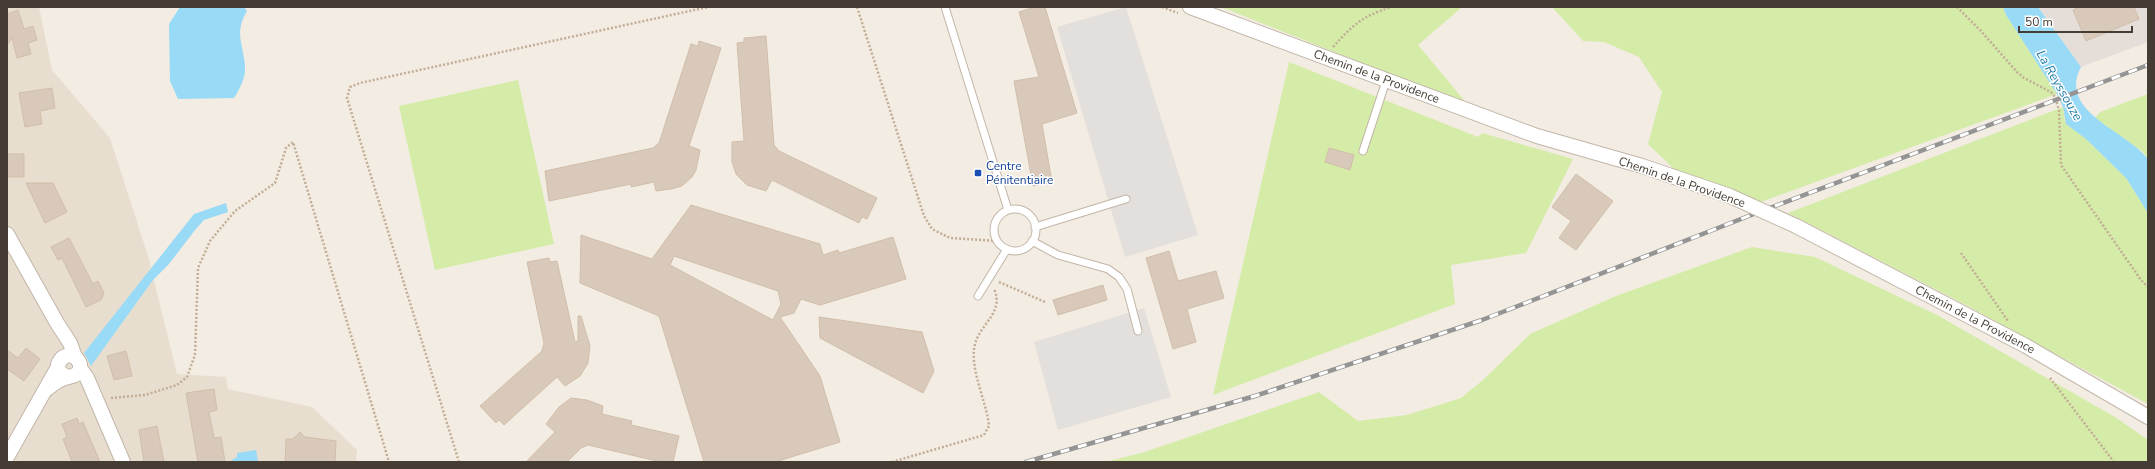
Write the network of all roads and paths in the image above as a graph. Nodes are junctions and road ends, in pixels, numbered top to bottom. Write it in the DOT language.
graph roads {
  1 [pos="708,7"];
  2 [pos="857,7"];
  3 [pos="945,7"];
  4 [pos="1190,7"];
  5 [pos="1391,7"];
  6 [pos="1958,7"];
  7 [pos="1324,57"];
  8 [pos="1386,81"];
  9 [pos="1362,151"];
  10 [pos="1126,199"];
  11 [pos="1008,210"];
  12 [pos="1035,227"];
  13 [pos="7,234"];
  14 [pos="997,241"];
  15 [pos="1032,241"];
  16 [pos="1007,249"];
  17 [pos="990,278"];
  18 [pos="2148,287"];
  19 [pos="978,296"];
  20 [pos="1045,302"];
  21 [pos="1138,331"];
  22 [pos="69,367"];
  23 [pos="94,394"];
  24 [pos="2148,417"];
  25 [pos="7,457"];
  26 [pos="123,462"];
  27 [pos="390,462"];
  28 [pos="459,462"];
  29 [pos="892,462"];
  1 -- 28 [label="path"];
  2 -- 14 [label="path"];
  3 -- 11 [label="lane"];
  4 -- 7 [label="street, Chemin de la Providence"];
  5 -- 7 [label="path"];
  6 -- 18 [label="path"];
  7 -- 8 [label="street, Chemin de la Providence"];
  8 -- 9 [label="lane"];
  8 -- 24 [label="street, Chemin de la Providence, bridge"];
  10 -- 12 [label="lane"];
  11 -- 12 [label="lane"];
  11 -- 14 [label="lane"];
  12 -- 15 [label="lane"];
  13 -- 22 [label="street"];
  14 -- 16 [label="lane"];
  15 -- 16 [label="lane"];
  15 -- 21 [label="lane"];
  16 -- 17 [label="lane"];
  17 -- 19 [label="lane"];
  17 -- 20 [label="path"];
  17 -- 29 [label="path"];
  22 -- 23 [label="street"];
  22 -- 25 [label="street"];
  23 -- 26 [label="street"];
  23 -- 27 [label="path"];
}
